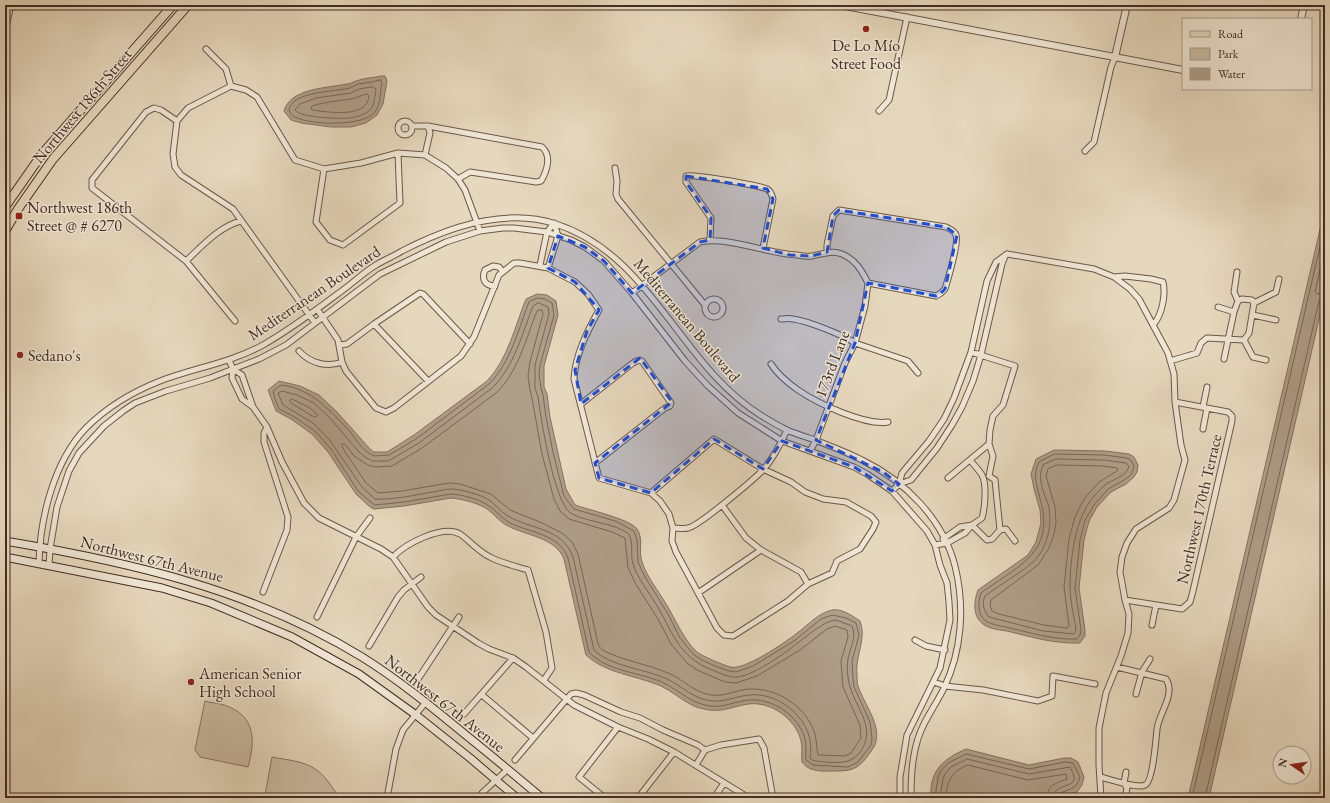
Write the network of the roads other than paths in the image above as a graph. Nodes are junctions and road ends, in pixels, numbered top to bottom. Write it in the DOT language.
graph roads {
  1 [pos="11,5"];
  2 [pos="173,5"];
  3 [pos="188,5"];
  4 [pos="840,5"];
  5 [pos="1127,5"];
  6 [pos="1304,5"];
  7 [pos="861,7"];
  8 [pos="907,17"];
  9 [pos="1301,18"];
  10 [pos="5,31"];
  11 [pos="206,49"];
  12 [pos="1115,57"];
  13 [pos="1182,70"];
  14 [pos="231,86"];
  15 [pos="879,111"];
  16 [pos="178,121"];
  17 [pos="412,126"];
  18 [pos="428,126"];
  19 [pos="62,130"];
  20 [pos="72,138"];
  21 [pos="1085,151"];
  22 [pos="398,153"];
  23 [pos="425,155"];
  24 [pos="615,168"];
  25 [pos="324,169"];
  26 [pos="458,179"];
  27 [pos="5,207"];
  28 [pos="241,221"];
  29 [pos="477,222"];
  30 [pos="554,224"];
  31 [pos="5,231"];
  32 [pos="480,231"];
  33 [pos="547,232"];
  34 [pos="558,236"];
  35 [pos="710,240"];
  36 [pos="763,248"];
  37 [pos="827,252"];
  38 [pos="1006,254"];
  39 [pos="186,261"];
  40 [pos="671,263"];
  41 [pos="540,265"];
  42 [pos="548,268"];
  43 [pos="503,272"];
  44 [pos="1237,272"];
  45 [pos="1114,277"];
  46 [pos="1279,279"];
  47 [pos="868,283"];
  48 [pos="642,285"];
  49 [pos="495,286"];
  50 [pos="632,293"];
  51 [pos="1238,301"];
  52 [pos="1254,303"];
  53 [pos="705,306"];
  54 [pos="1218,307"];
  55 [pos="317,309"];
  56 [pos="1234,312"];
  57 [pos="309,315"];
  58 [pos="1252,315"];
  59 [pos="323,317"];
  60 [pos="780,319"];
  61 [pos="1276,320"];
  62 [pos="235,321"];
  63 [pos="315,323"];
  64 [pos="374,324"];
  65 [pos="1154,324"];
  66 [pos="1227,339"];
  67 [pos="1244,340"];
  68 [pos="855,343"];
  69 [pos="470,344"];
  70 [pos="340,345"];
  71 [pos="299,351"];
  72 [pos="970,352"];
  73 [pos="981,355"];
  74 [pos="1224,359"];
  75 [pos="229,360"];
  76 [pos="1266,360"];
  77 [pos="1170,361"];
  78 [pos="342,362"];
  79 [pos="771,364"];
  80 [pos="233,369"];
  81 [pos="918,373"];
  82 [pos="428,381"];
  83 [pos="1207,387"];
  84 [pos="1175,402"];
  85 [pos="581,404"];
  86 [pos="253,407"];
  87 [pos="829,407"];
  88 [pos="1205,408"];
  89 [pos="888,422"];
  90 [pos="267,427"];
  91 [pos="1203,429"];
  92 [pos="787,430"];
  93 [pos="816,440"];
  94 [pos="782,441"];
  95 [pos="989,444"];
  96 [pos="810,451"];
  97 [pos="970,460"];
  98 [pos="595,463"];
  99 [pos="764,469"];
  100 [pos="989,476"];
  101 [pos="948,478"];
  102 [pos="984,479"];
  103 [pos="899,484"];
  104 [pos="892,491"];
  105 [pos="651,493"];
  106 [pos="722,505"];
  107 [pos="370,518"];
  108 [pos="972,525"];
  109 [pos="673,528"];
  110 [pos="1000,530"];
  111 [pos="356,537"];
  112 [pos="946,540"];
  113 [pos="5,541"];
  114 [pos="1015,541"];
  115 [pos="935,545"];
  116 [pos="40,547"];
  117 [pos="50,549"];
  118 [pos="761,550"];
  119 [pos="5,557"];
  120 [pos="393,558"];
  121 [pos="39,563"];
  122 [pos="49,565"];
  123 [pos="421,577"];
  124 [pos="412,583"];
  125 [pos="808,584"];
  126 [pos="263,592"];
  127 [pos="698,593"];
  128 [pos="1125,600"];
  129 [pos="1156,605"];
  130 [pos="317,617"];
  131 [pos="459,617"];
  132 [pos="1152,625"];
  133 [pos="453,626"];
  134 [pos="915,640"];
  135 [pos="369,646"];
  136 [pos="945,650"];
  137 [pos="513,658"];
  138 [pos="1150,659"];
  139 [pos="1117,667"];
  140 [pos="1142,672"];
  141 [pos="418,679"];
  142 [pos="544,680"];
  143 [pos="934,682"];
  144 [pos="1095,684"];
  145 [pos="945,686"];
  146 [pos="1136,694"];
  147 [pos="482,695"];
  148 [pos="566,700"];
  149 [pos="426,702"];
  150 [pos="464,714"];
  151 [pos="416,715"];
  152 [pos="618,727"];
  153 [pos="533,738"];
  154 [pos="705,750"];
  155 [pos="674,752"];
  156 [pos="515,760"];
  157 [pos="696,765"];
  158 [pos="508,769"];
  159 [pos="1126,772"];
  160 [pos="1100,777"];
  161 [pos="496,780"];
  162 [pos="724,783"];
  163 [pos="1124,783"];
  164 [pos="387,798"];
  165 [pos="480,798"];
  166 [pos="517,798"];
  167 [pos="542,798"];
  168 [pos="605,798"];
  169 [pos="638,798"];
  170 [pos="714,798"];
  171 [pos="748,798"];
  172 [pos="773,798"];
  173 [pos="900,798"];
  174 [pos="911,798"];
  175 [pos="1101,798"];
  176 [pos="1125,798"];
  1 -- 10 [label="street"];
  2 -- 19 [label="main road, Northwest 186th Street"];
  3 -- 20 [label="main road, Northwest 186th Street"];
  4 -- 7 [label="street"];
  5 -- 12 [label="street"];
  6 -- 9 [label="street"];
  7 -- 8 [label="street"];
  8 -- 12 [label="street"];
  8 -- 15 [label="street"];
  11 -- 14 [label="street"];
  12 -- 13 [label="street"];
  12 -- 21 [label="street"];
  14 -- 16 [label="street"];
  14 -- 25 [label="street"];
  16 -- 28 [label="street"];
  16 -- 39 [label="street"];
  17 -- 18 [label="street"];
  18 -- 23 [label="street"];
  18 -- 26 [label="street"];
  19 -- 20 [label="main road"];
  19 -- 27 [label="main road, Northwest 186th Street"];
  20 -- 31 [label="main road, Northwest 186th Street"];
  22 -- 23 [label="street"];
  22 -- 25 [label="street"];
  22 -- 25 [label="street"];
  23 -- 26 [label="street"];
  24 -- 40 [label="street"];
  26 -- 29 [label="street"];
  28 -- 39 [label="street"];
  28 -- 57 [label="street"];
  29 -- 30 [label="street, Mediterranean Boulevard"];
  29 -- 32 [label="street"];
  29 -- 55 [label="street, Mediterranean Boulevard"];
  30 -- 33 [label="street"];
  30 -- 34 [label="street"];
  30 -- 48 [label="street, Mediterranean Boulevard"];
  32 -- 33 [label="street, Mediterranean Boulevard"];
  32 -- 59 [label="street, Mediterranean Boulevard"];
  33 -- 34 [label="street, Mediterranean Boulevard"];
  33 -- 41 [label="street"];
  34 -- 42 [label="street"];
  34 -- 50 [label="street, Mediterranean Boulevard"];
  35 -- 36 [label="street"];
  35 -- 36 [label="street"];
  35 -- 40 [label="street"];
  36 -- 37 [label="street"];
  37 -- 47 [label="street"];
  37 -- 47 [label="street"];
  38 -- 45 [label="street"];
  38 -- 72 [label="street"];
  38 -- 73 [label="street"];
  39 -- 62 [label="street"];
  40 -- 48 [label="street"];
  40 -- 53 [label="street"];
  41 -- 42 [label="street"];
  41 -- 43 [label="street"];
  42 -- 85 [label="street"];
  43 -- 49 [label="street"];
  43 -- 49 [label="street"];
  44 -- 51 [label="street"];
  45 -- 65 [label="street"];
  45 -- 65 [label="street"];
  46 -- 52 [label="street"];
  47 -- 68 [label="street, 173rd Lane"];
  48 -- 50 [label="street"];
  48 -- 92 [label="street, Mediterranean Boulevard"];
  49 -- 69 [label="street"];
  50 -- 94 [label="street, Mediterranean Boulevard"];
  51 -- 52 [label="street"];
  51 -- 56 [label="street"];
  52 -- 58 [label="street"];
  54 -- 56 [label="street"];
  55 -- 57 [label="street, Mediterranean Boulevard"];
  55 -- 59 [label="street"];
  56 -- 66 [label="street"];
  57 -- 63 [label="street"];
  57 -- 75 [label="street, Mediterranean Boulevard"];
  58 -- 61 [label="street"];
  58 -- 67 [label="street"];
  59 -- 63 [label="street, Mediterranean Boulevard"];
  59 -- 70 [label="street"];
  60 -- 68 [label="street"];
  63 -- 80 [label="street, Mediterranean Boulevard"];
  64 -- 69 [label="street"];
  64 -- 70 [label="street"];
  64 -- 82 [label="street"];
  65 -- 77 [label="street"];
  66 -- 67 [label="street"];
  66 -- 74 [label="street"];
  66 -- 77 [label="street"];
  67 -- 76 [label="street"];
  68 -- 81 [label="street"];
  68 -- 87 [label="street, 173rd Lane"];
  69 -- 82 [label="street"];
  70 -- 78 [label="street"];
  71 -- 78 [label="street"];
  72 -- 73 [label="street"];
  72 -- 103 [label="street"];
  73 -- 95 [label="street"];
  73 -- 103 [label="street"];
  75 -- 80 [label="street"];
  75 -- 116 [label="street, Mediterranean Boulevard"];
  77 -- 84 [label="street"];
  78 -- 82 [label="street"];
  79 -- 87 [label="street"];
  80 -- 86 [label="street"];
  80 -- 86 [label="street"];
  80 -- 117 [label="street, Mediterranean Boulevard"];
  83 -- 88 [label="street"];
  84 -- 88 [label="street"];
  84 -- 128 [label="street"];
  85 -- 98 [label="street"];
  85 -- 98 [label="street"];
  86 -- 90 [label="street"];
  87 -- 89 [label="street"];
  87 -- 93 [label="street, 173rd Lane"];
  88 -- 91 [label="street"];
  88 -- 129 [label="street, Northwest 170th Terrace"];
  90 -- 111 [label="street"];
  90 -- 126 [label="street"];
  92 -- 93 [label="street, Mediterranean Boulevard"];
  92 -- 94 [label="street"];
  93 -- 96 [label="street, 173rd Lane"];
  93 -- 103 [label="street, Mediterranean Boulevard"];
  94 -- 96 [label="street, Mediterranean Boulevard"];
  94 -- 99 [label="street"];
  95 -- 97 [label="street"];
  95 -- 100 [label="street"];
  96 -- 104 [label="street, Mediterranean Boulevard"];
  97 -- 101 [label="street"];
  97 -- 102 [label="street"];
  98 -- 105 [label="street"];
  99 -- 105 [label="street"];
  99 -- 106 [label="street"];
  99 -- 125 [label="street"];
  100 -- 102 [label="street"];
  100 -- 110 [label="street"];
  102 -- 108 [label="street"];
  103 -- 104 [label="street"];
  103 -- 112 [label="street, Mediterranean Boulevard"];
  104 -- 115 [label="street, Mediterranean Boulevard"];
  105 -- 109 [label="street"];
  106 -- 109 [label="street"];
  106 -- 118 [label="street"];
  107 -- 111 [label="street"];
  108 -- 110 [label="street"];
  108 -- 112 [label="street"];
  109 -- 127 [label="street"];
  110 -- 114 [label="street"];
  111 -- 120 [label="street"];
  111 -- 130 [label="street"];
  112 -- 115 [label="street"];
  112 -- 145 [label="street, Mediterranean Boulevard"];
  113 -- 116 [label="main road, Northwest 67th Avenue"];
  115 -- 136 [label="street, Mediterranean Boulevard"];
  116 -- 117 [label="main road, Northwest 67th Avenue"];
  116 -- 121 [label="street, Mediterranean Boulevard"];
  117 -- 122 [label="street, Mediterranean Boulevard"];
  117 -- 149 [label="main road, Northwest 67th Avenue"];
  118 -- 125 [label="street"];
  118 -- 127 [label="street"];
  119 -- 121 [label="main road, Northwest 67th Avenue"];
  120 -- 124 [label="street"];
  120 -- 142 [label="street"];
  121 -- 122 [label="main road, Northwest 67th Avenue"];
  122 -- 151 [label="main road, Northwest 67th Avenue"];
  123 -- 124 [label="street"];
  124 -- 133 [label="street"];
  124 -- 135 [label="street"];
  125 -- 127 [label="street"];
  128 -- 129 [label="street"];
  128 -- 139 [label="street"];
  129 -- 132 [label="street"];
  131 -- 133 [label="street"];
  133 -- 137 [label="street"];
  133 -- 141 [label="street"];
  134 -- 136 [label="street"];
  136 -- 143 [label="street, Mediterranean Boulevard"];
  137 -- 142 [label="street"];
  137 -- 147 [label="street"];
  138 -- 140 [label="street"];
  139 -- 140 [label="street"];
  139 -- 160 [label="street"];
  140 -- 146 [label="street"];
  140 -- 163 [label="street"];
  142 -- 148 [label="street"];
  143 -- 145 [label="street"];
  143 -- 173 [label="street, Mediterranean Boulevard"];
  144 -- 145 [label="street"];
  145 -- 174 [label="street, Mediterranean Boulevard"];
  147 -- 150 [label="street"];
  147 -- 153 [label="street"];
  148 -- 152 [label="street"];
  148 -- 153 [label="street"];
  148 -- 154 [label="street"];
  149 -- 151 [label="street"];
  149 -- 158 [label="main road, Northwest 67th Avenue"];
  151 -- 161 [label="main road, Northwest 67th Avenue"];
  151 -- 164 [label="street"];
  152 -- 155 [label="street"];
  152 -- 168 [label="street"];
  153 -- 156 [label="street"];
  154 -- 157 [label="street"];
  154 -- 172 [label="street"];
  155 -- 157 [label="street"];
  155 -- 169 [label="street"];
  157 -- 162 [label="street"];
  158 -- 161 [label="street"];
  158 -- 167 [label="main road, Northwest 67th Avenue"];
  159 -- 163 [label="street"];
  160 -- 163 [label="street"];
  160 -- 175 [label="street"];
  161 -- 165 [label="street"];
  161 -- 166 [label="main road, Northwest 67th Avenue"];
  162 -- 170 [label="street"];
  162 -- 171 [label="street"];
  163 -- 176 [label="street"];
}
